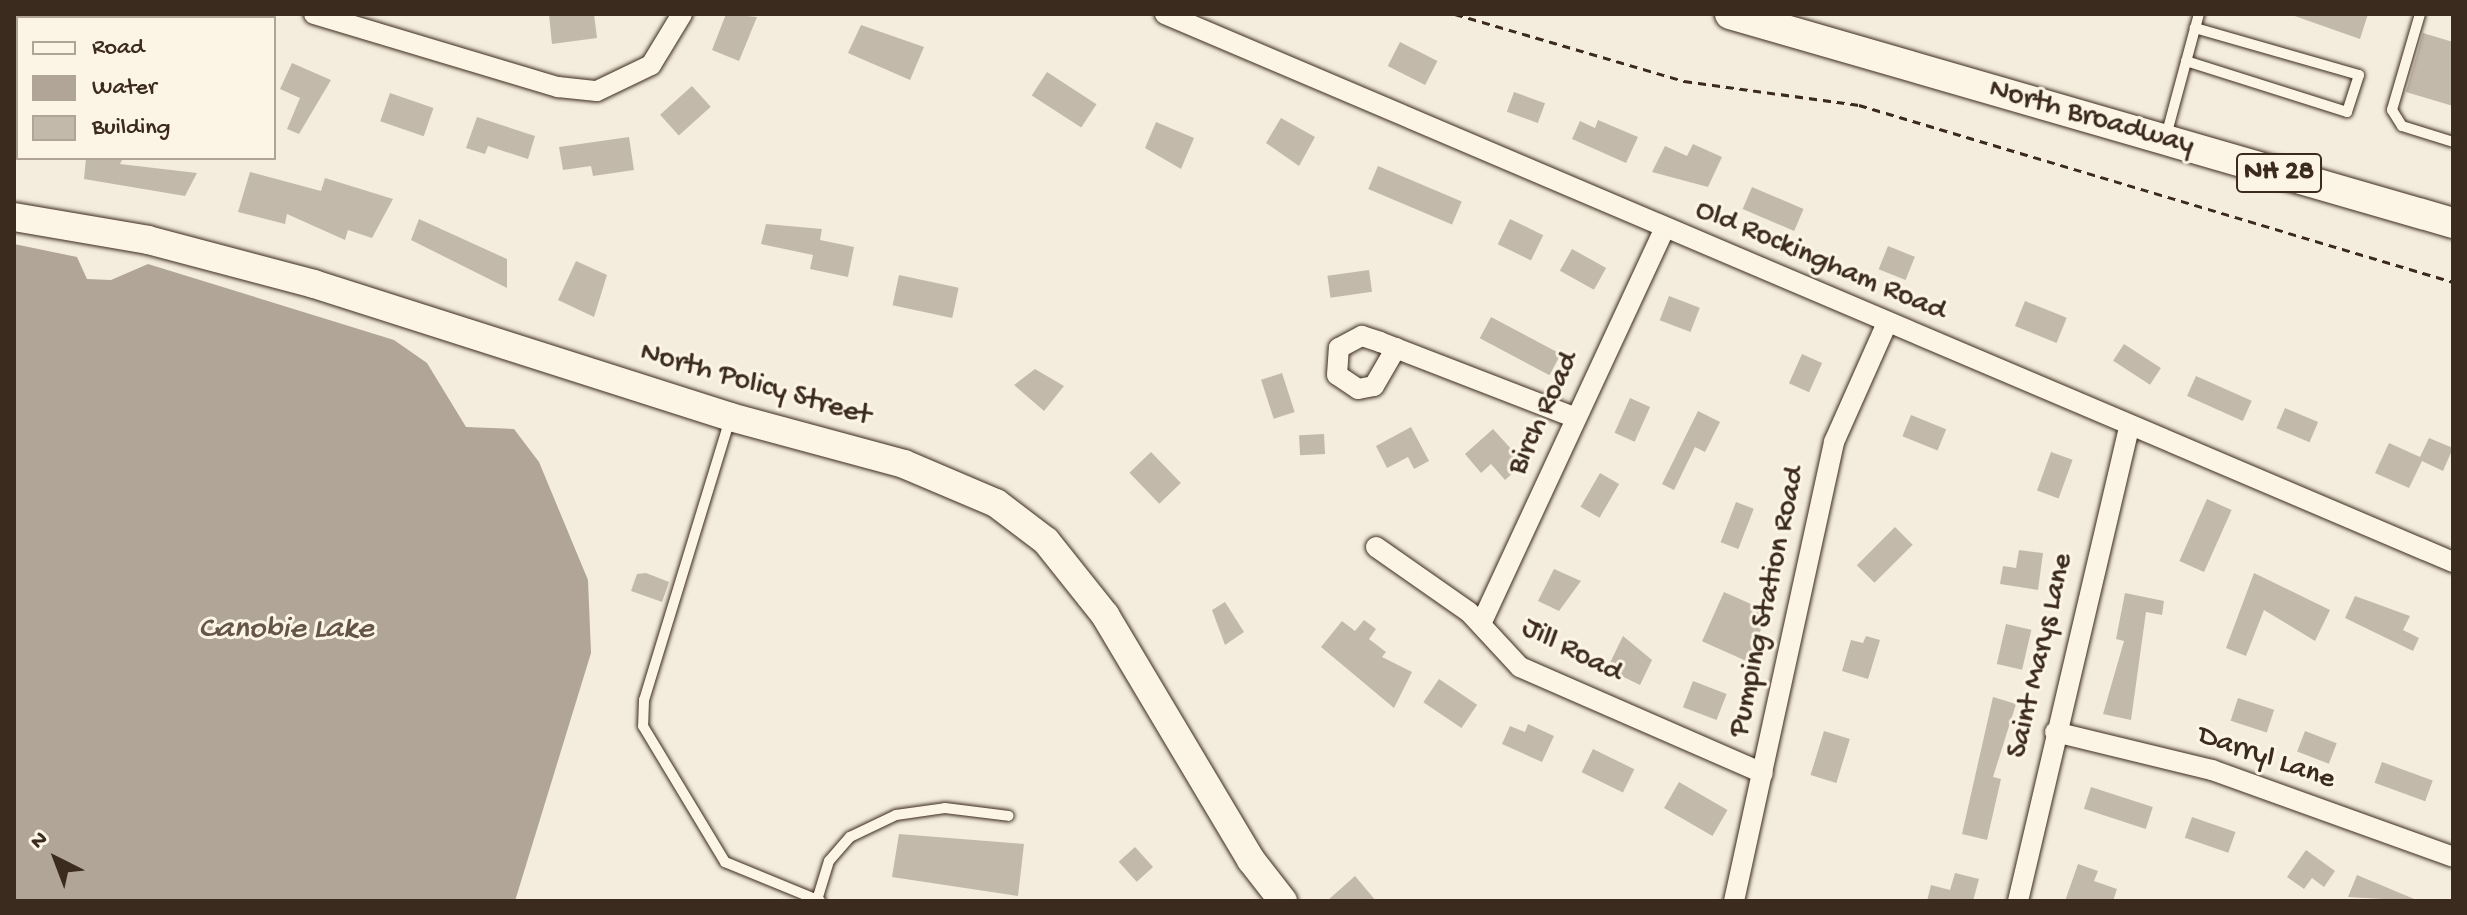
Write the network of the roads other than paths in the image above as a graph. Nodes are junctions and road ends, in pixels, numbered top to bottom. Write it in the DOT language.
graph roads {
  1 [pos="314,14"];
  2 [pos="682,14"];
  3 [pos="1165,14"];
  4 [pos="1730,14"];
  5 [pos="2199,14"];
  6 [pos="2420,14"];
  7 [pos="2195,28"];
  8 [pos="2186,61"];
  9 [pos="2165,140"];
  10 [pos="2453,142"];
  11 [pos="14,217"];
  12 [pos="2453,223"];
  13 [pos="1664,229"];
  14 [pos="1887,323"];
  15 [pos="1396,348"];
  16 [pos="730,417"];
  17 [pos="1576,418"];
  18 [pos="2129,426"];
  19 [pos="1376,547"];
  20 [pos="2453,562"];
  21 [pos="1481,624"];
  22 [pos="2055,732"];
  23 [pos="1763,773"];
  24 [pos="1009,816"];
  25 [pos="2453,857"];
  26 [pos="819,900"];
  27 [pos="1283,901"];
  28 [pos="1734,901"];
  29 [pos="2018,901"];
  1 -- 2 [label="street"];
  3 -- 13 [label="street, Old Rockingham Road"];
  4 -- 9 [label="main road, North Broadway / NH 28"];
  5 -- 7 [label="lane"];
  6 -- 10 [label="lane"];
  7 -- 8 [label="lane"];
  7 -- 8 [label="lane"];
  8 -- 9 [label="lane"];
  9 -- 12 [label="main road, North Broadway / NH 28"];
  11 -- 16 [label="street, North Policy Street"];
  13 -- 14 [label="street, Old Rockingham Road"];
  13 -- 17 [label="street, Birch Road"];
  14 -- 18 [label="street, Old Rockingham Road"];
  14 -- 23 [label="street, Pumping Station Road"];
  15 -- 17 [label="street"];
  16 -- 26 [label="lane"];
  16 -- 27 [label="street, North Policy Street"];
  17 -- 21 [label="street, Birch Road"];
  18 -- 20 [label="street, Old Rockingham Road"];
  18 -- 22 [label="street, Saint Marys Lane"];
  19 -- 21 [label="street, Jill Road"];
  21 -- 23 [label="street, Jill Road"];
  22 -- 25 [label="street, Darryl Lane"];
  22 -- 29 [label="street, Saint Marys Lane"];
  23 -- 28 [label="street, Pumping Station Road"];
  24 -- 26 [label="lane"];
}
